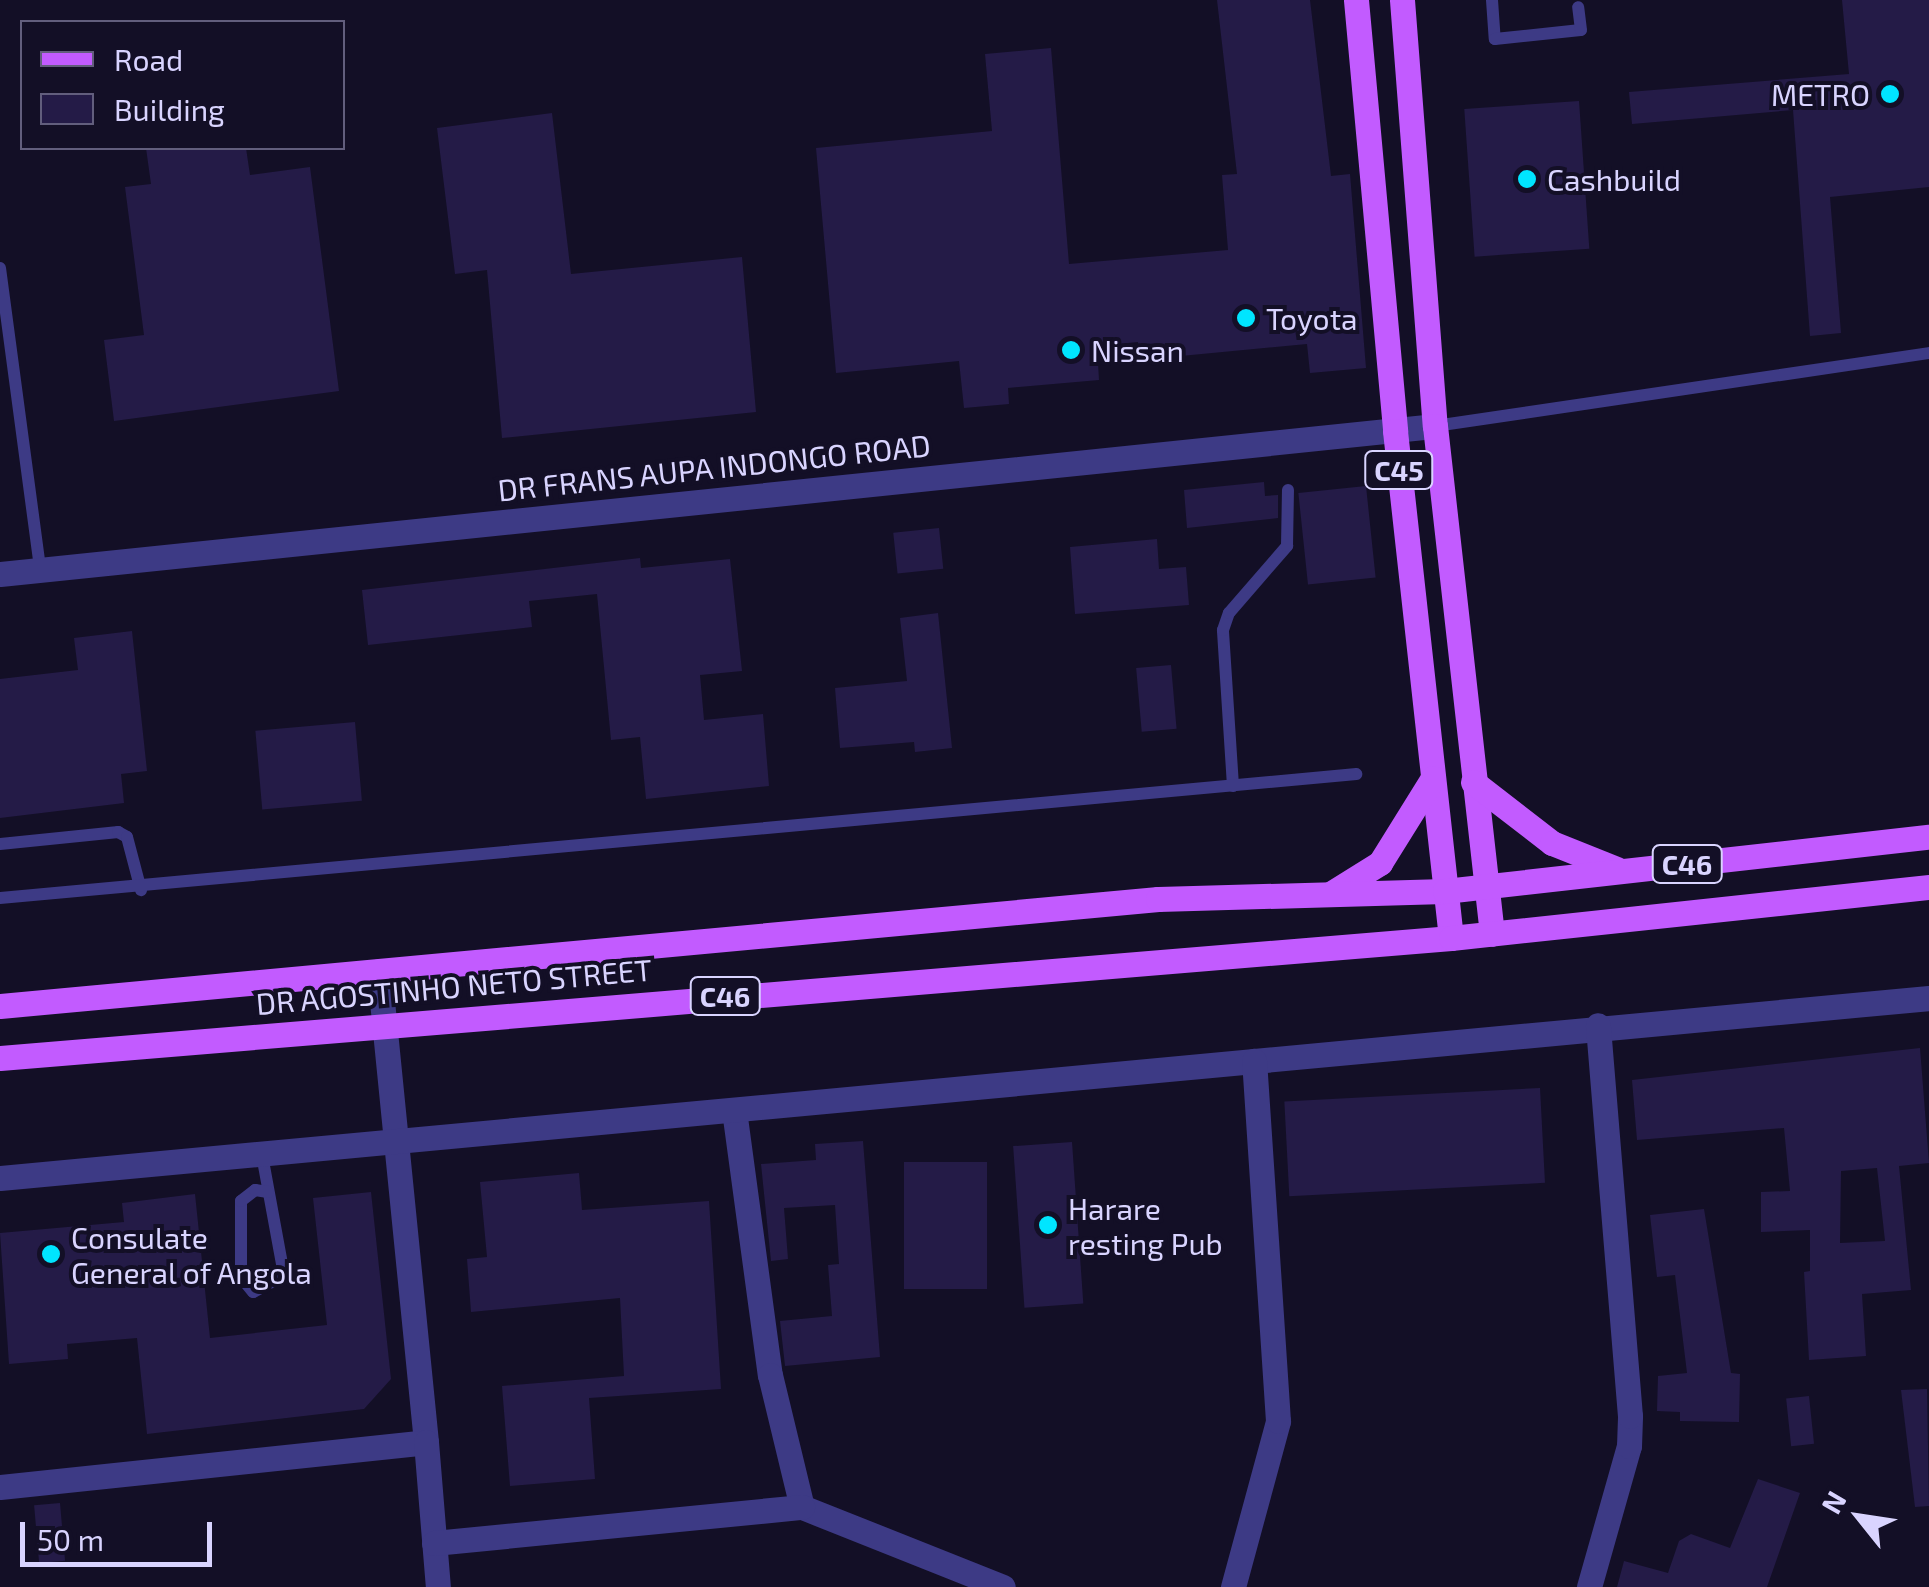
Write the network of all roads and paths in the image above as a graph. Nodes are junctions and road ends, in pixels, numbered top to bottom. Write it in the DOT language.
graph roads {
  1 [pos="1356,0"];
  2 [pos="1402,0"];
  3 [pos="1492,0"];
  4 [pos="1578,7"];
  5 [pos="0,268"];
  6 [pos="1929,353"];
  7 [pos="1435,426"];
  8 [pos="1395,430"];
  9 [pos="1288,490"];
  10 [pos="40,569"];
  11 [pos="0,574"];
  12 [pos="1356,774"];
  13 [pos="1433,778"];
  14 [pos="1473,782"];
  15 [pos="1234,786"];
  16 [pos="1929,837"];
  17 [pos="0,844"];
  18 [pos="1622,871"];
  19 [pos="1485,886"];
  20 [pos="1929,887"];
  21 [pos="140,890"];
  22 [pos="1445,891"];
  23 [pos="1330,894"];
  24 [pos="0,898"];
  25 [pos="1492,934"];
  26 [pos="1451,938"];
  27 [pos="379,971"];
  28 [pos="1929,998"];
  29 [pos="0,1006"];
  30 [pos="384,1023"];
  31 [pos="1598,1025"];
  32 [pos="0,1058"];
  33 [pos="1254,1061"];
  34 [pos="734,1110"];
  35 [pos="400,1144"];
  36 [pos="262,1155"];
  37 [pos="0,1178"];
  38 [pos="268,1192"];
  39 [pos="426,1442"];
  40 [pos="0,1486"];
  41 [pos="802,1507"];
  42 [pos="434,1543"];
  43 [pos="438,1587"];
  44 [pos="1003,1587"];
  45 [pos="1233,1587"];
  46 [pos="1589,1587"];
  1 -- 8 [label="main road, C45"];
  2 -- 7 [label="main road, C45"];
  3 -- 4 [label="lane"];
  5 -- 10 [label="lane"];
  6 -- 7 [label="lane"];
  7 -- 8 [label="street, DR FRANS AUPA INDONGO ROAD"];
  7 -- 14 [label="main road, C45"];
  8 -- 10 [label="street, DR FRANS AUPA INDONGO ROAD"];
  8 -- 13 [label="main road, C45"];
  9 -- 15 [label="lane"];
  10 -- 11 [label="street, DR FRANS AUPA INDONGO ROAD"];
  12 -- 15 [label="lane"];
  13 -- 22 [label="main road, C45"];
  13 -- 23 [label="main road"];
  14 -- 18 [label="main road"];
  14 -- 19 [label="main road, C45"];
  15 -- 21 [label="lane"];
  16 -- 18 [label="main road, C46"];
  17 -- 21 [label="lane"];
  18 -- 19 [label="main road, C46"];
  19 -- 22 [label="main road, C46"];
  19 -- 25 [label="main road, C45"];
  20 -- 25 [label="main road, C46"];
  21 -- 24 [label="lane"];
  22 -- 23 [label="main road, DR AGOSTINHO NETO STREET / C46"];
  22 -- 26 [label="main road, C45"];
  23 -- 27 [label="main road, DR AGOSTINHO NETO STREET / C46"];
  25 -- 26 [label="main road, C46"];
  26 -- 30 [label="main road, DR AGOSTINHO NETO STREET / C46"];
  27 -- 29 [label="main road, DR AGOSTINHO NETO STREET / C46"];
  27 -- 30 [label="street"];
  28 -- 31 [label="street"];
  30 -- 32 [label="main road, DR AGOSTINHO NETO STREET / C46"];
  30 -- 35 [label="street"];
  31 -- 33 [label="street"];
  31 -- 46 [label="street"];
  33 -- 34 [label="street"];
  33 -- 45 [label="street"];
  34 -- 35 [label="street"];
  34 -- 41 [label="street"];
  35 -- 36 [label="street"];
  35 -- 39 [label="street"];
  36 -- 37 [label="street"];
  36 -- 38 [label="lane"];
  38 -- 38 [label="lane"];
  39 -- 40 [label="street"];
  39 -- 42 [label="street"];
  41 -- 42 [label="street"];
  41 -- 44 [label="street"];
  42 -- 43 [label="street"];
}
